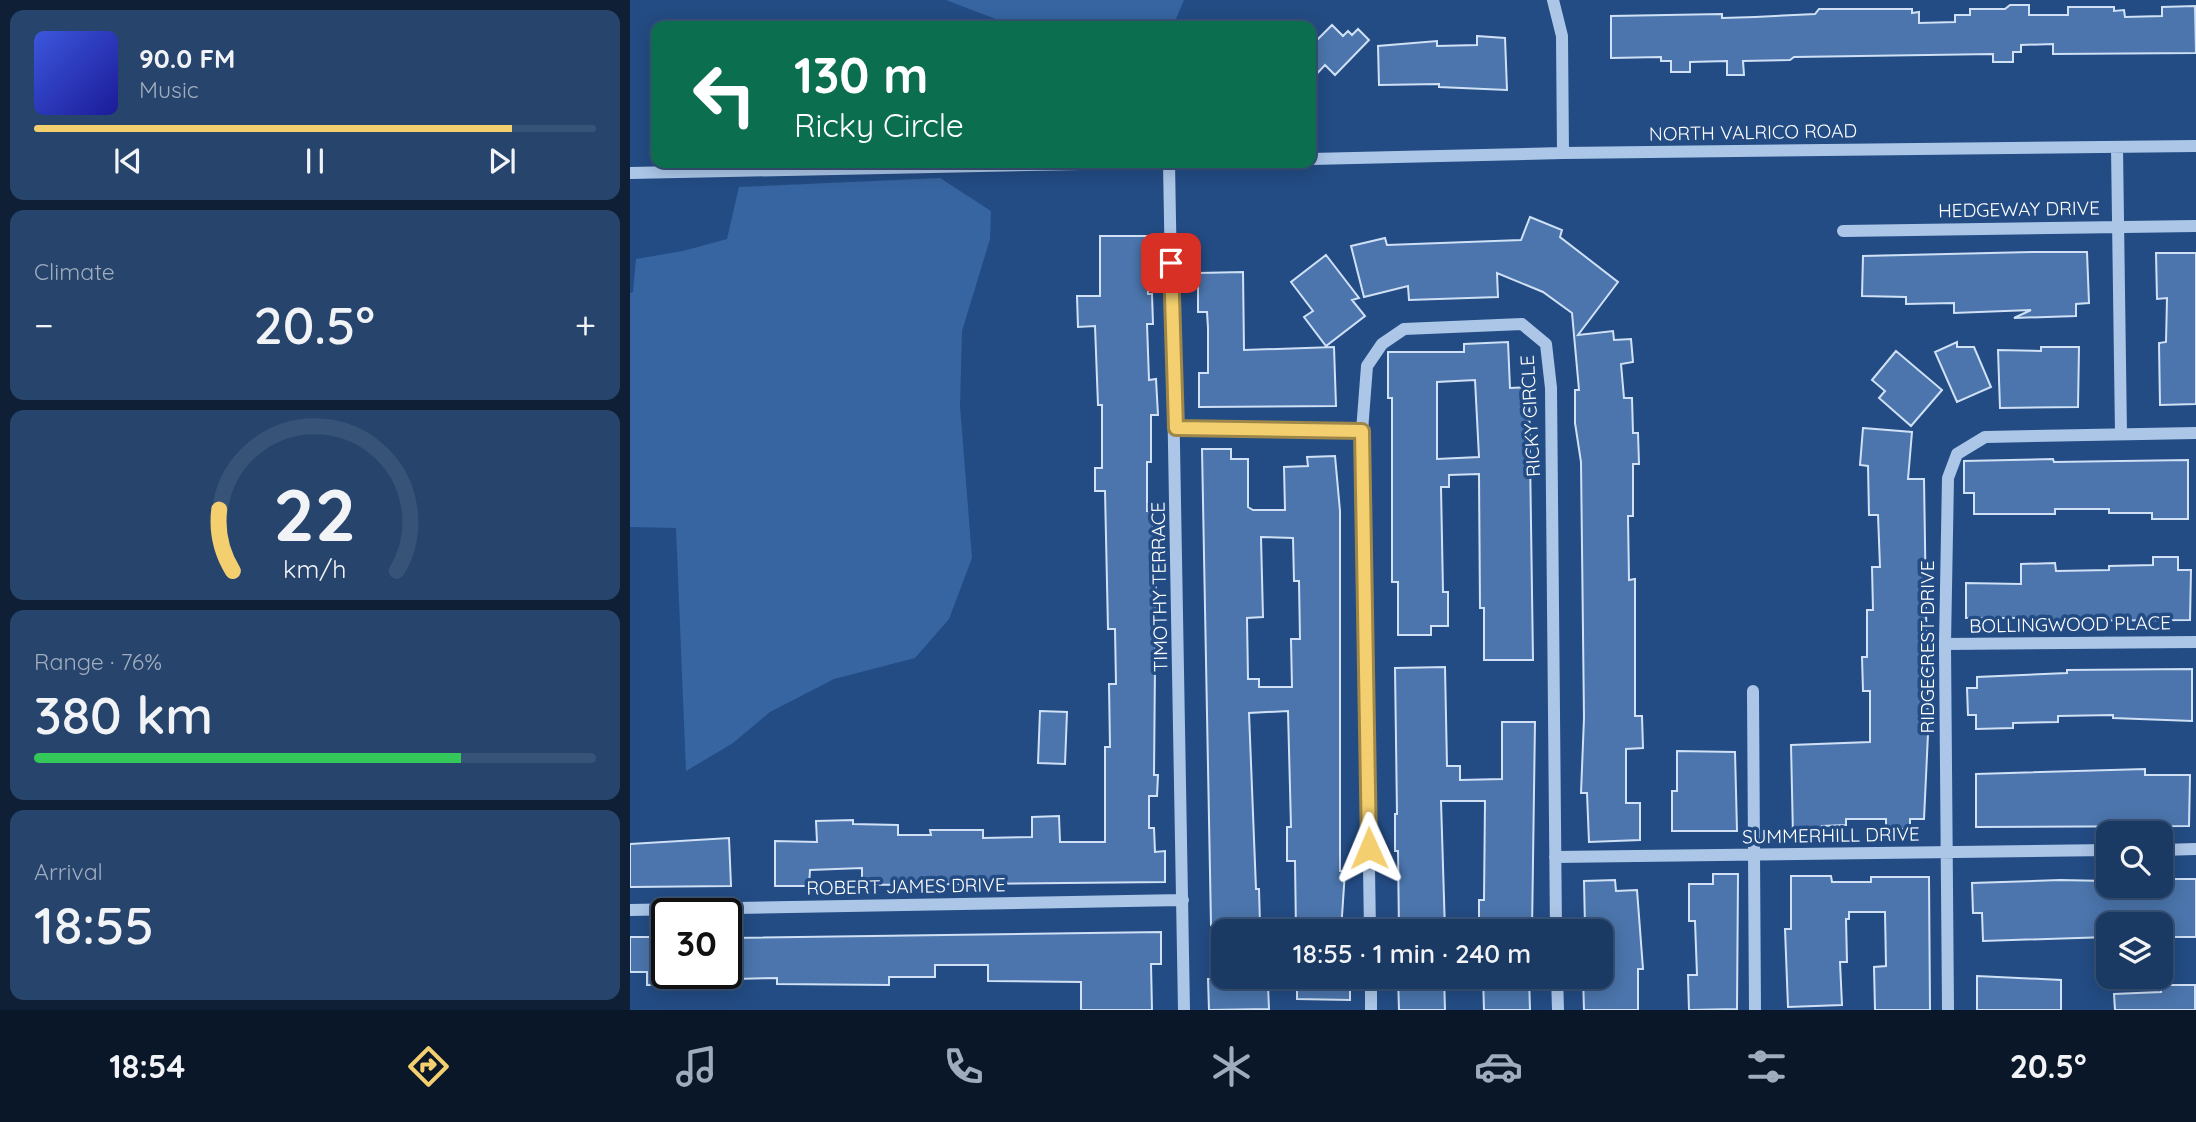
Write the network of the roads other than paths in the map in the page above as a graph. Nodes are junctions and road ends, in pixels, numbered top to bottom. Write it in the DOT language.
graph roads {
  1 [pos="1553,0"];
  2 [pos="2196,146"];
  3 [pos="2117,148"];
  4 [pos="1563,153"];
  5 [pos="1316,159"];
  6 [pos="882,168"];
  7 [pos="1169,168"];
  8 [pos="630,173"];
  9 [pos="2196,226"];
  10 [pos="2120,227"];
  11 [pos="1843,232"];
  12 [pos="1176,428"];
  13 [pos="1362,431"];
  14 [pos="2196,433"];
  15 [pos="2121,434"];
  16 [pos="2196,642"];
  17 [pos="1945,644"];
  18 [pos="1753,691"];
  19 [pos="2196,849"];
  20 [pos="2096,850"];
  21 [pos="2173,850"];
  22 [pos="1946,851"];
  23 [pos="1754,856"];
  24 [pos="1555,857"];
  25 [pos="1183,900"];
  26 [pos="630,911"];
  27 [pos="1370,919"];
  28 [pos="1556,919"];
  29 [pos="1371,989"];
  30 [pos="1557,989"];
  31 [pos="1184,1010"];
  32 [pos="1371,1010"];
  33 [pos="1558,1010"];
  34 [pos="1755,1010"];
  35 [pos="1948,1010"];
  1 -- 4 [label="street"];
  2 -- 3 [label="street, NORTH VALRICO ROAD"];
  3 -- 4 [label="street, NORTH VALRICO ROAD"];
  3 -- 10 [label="street"];
  4 -- 5 [label="street, NORTH VALRICO ROAD"];
  6 -- 8 [label="street"];
  7 -- 12 [label="street, TIMOTHY TERRACE"];
  9 -- 10 [label="street, HEDGEWAY DRIVE"];
  10 -- 11 [label="street, HEDGEWAY DRIVE"];
  10 -- 15 [label="street"];
  12 -- 13 [label="street"];
  12 -- 25 [label="street, TIMOTHY TERRACE"];
  13 -- 24 [label="street, RICKY CIRCLE"];
  13 -- 27 [label="street, RICKY CIRCLE"];
  14 -- 15 [label="street, RIDGECREST DRIVE"];
  15 -- 17 [label="street, RIDGECREST DRIVE"];
  16 -- 17 [label="street, BOLLINGWOOD PLACE"];
  17 -- 22 [label="street, RIDGECREST DRIVE"];
  18 -- 23 [label="street"];
  19 -- 21 [label="street"];
  20 -- 22 [label="street, SUMMERHILL DRIVE"];
  22 -- 23 [label="street, SUMMERHILL DRIVE"];
  22 -- 35 [label="street, RIDGECREST DRIVE"];
  23 -- 24 [label="street, SUMMERHILL DRIVE"];
  23 -- 34 [label="street"];
  24 -- 28 [label="street, RICKY CIRCLE"];
  25 -- 26 [label="street, ROBERT JAMES DRIVE"];
  25 -- 31 [label="street, TIMOTHY TERRACE"];
  29 -- 32 [label="street"];
  30 -- 33 [label="street"];
}
